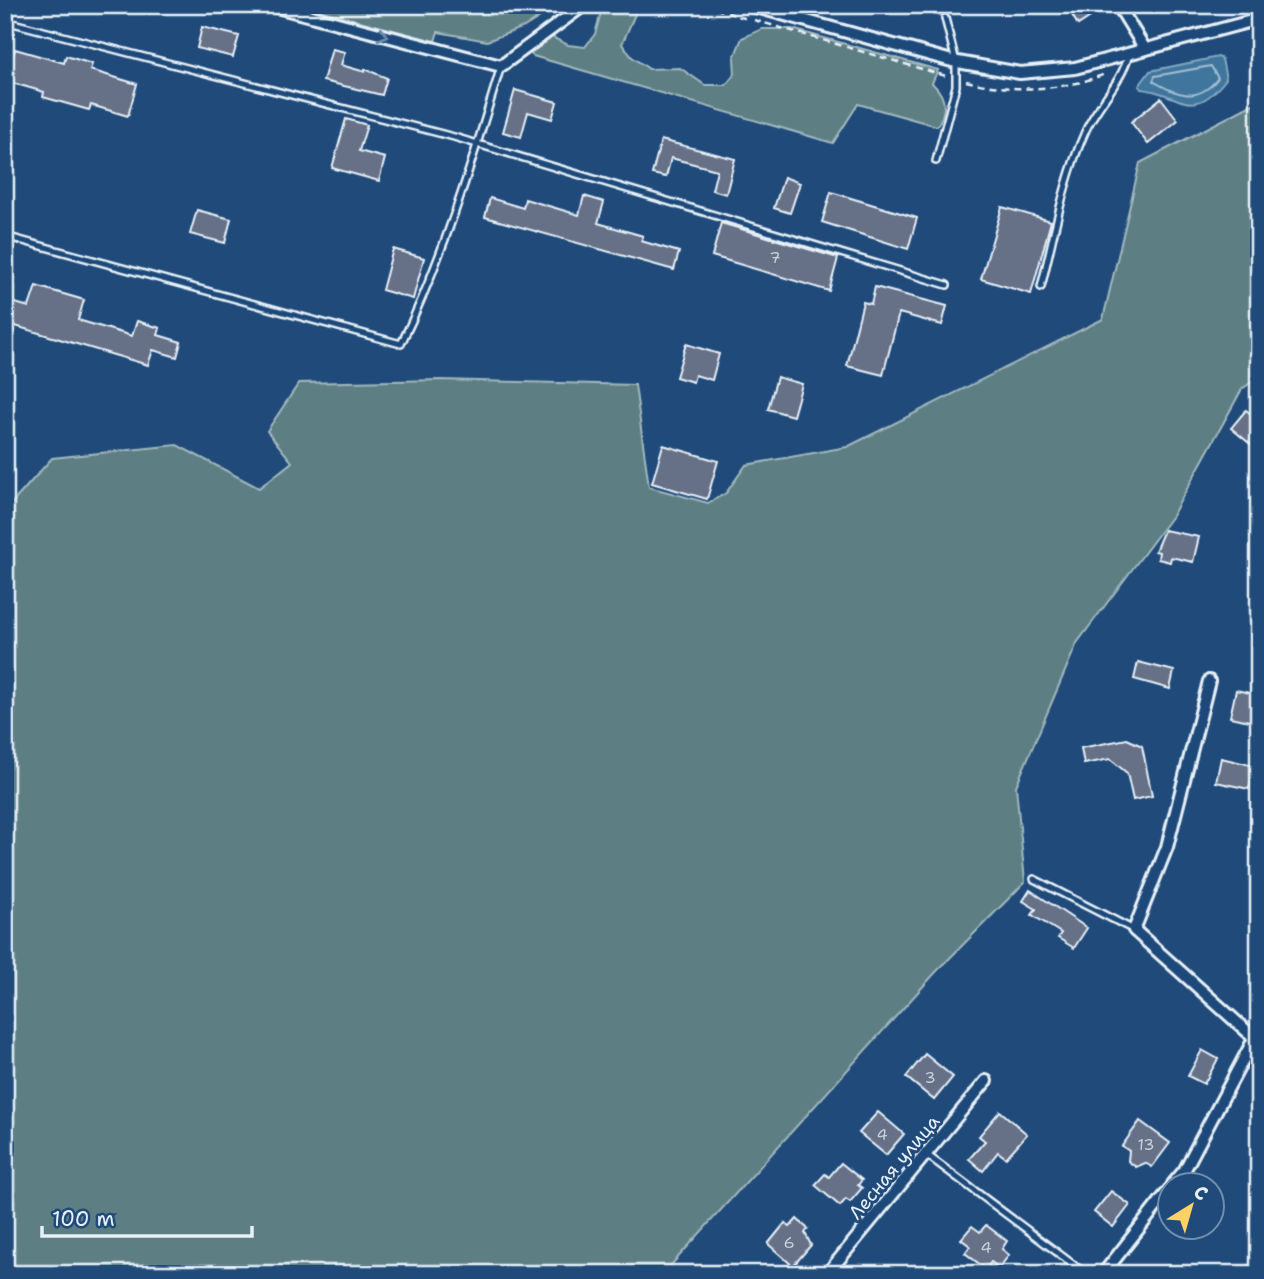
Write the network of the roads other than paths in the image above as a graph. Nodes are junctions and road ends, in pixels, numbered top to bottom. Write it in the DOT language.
graph roads {
  1 [pos="269,5"];
  2 [pos="584,5"];
  3 [pos="749,5"];
  4 [pos="1118,5"];
  5 [pos="945,18"];
  6 [pos="1259,19"];
  7 [pos="5,21"];
  8 [pos="1145,49"];
  9 [pos="1129,53"];
  10 [pos="956,62"];
  11 [pos="500,66"];
  12 [pos="478,144"];
  13 [pos="936,161"];
  14 [pos="5,236"];
  15 [pos="947,285"];
  16 [pos="1041,287"];
  17 [pos="1209,681"];
  18 [pos="1034,879"];
  19 [pos="1134,930"];
  20 [pos="1256,1041"];
  21 [pos="986,1081"];
  22 [pos="928,1154"];
  23 [pos="1185,1170"];
  24 [pos="1156,1206"];
  25 [pos="827,1274"];
  26 [pos="1086,1274"];
  27 [pos="1102,1274"];
  1 -- 11 [label="street, one-way"];
  2 -- 11 [label="street"];
  3 -- 10 [label="street"];
  4 -- 8 [label="street"];
  5 -- 10 [label="lane"];
  6 -- 8 [label="street"];
  7 -- 12 [label="lane"];
  8 -- 9 [label="street"];
  9 -- 10 [label="street"];
  9 -- 16 [label="lane"];
  10 -- 13 [label="lane"];
  11 -- 12 [label="lane"];
  12 -- 14 [label="lane"];
  12 -- 15 [label="lane"];
  17 -- 19 [label="street"];
  18 -- 19 [label="lane"];
  19 -- 20 [label="street"];
  20 -- 23 [label="street"];
  21 -- 22 [label="street, Лесная улица"];
  22 -- 25 [label="street, Лесная улица"];
  22 -- 26 [label="lane"];
  24 -- 27 [label="street"];
}
